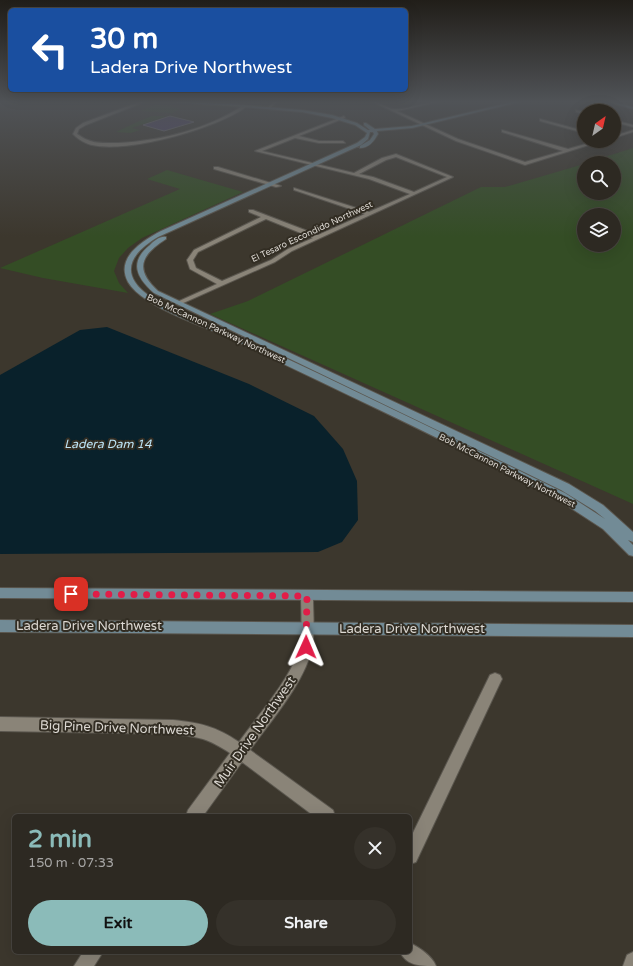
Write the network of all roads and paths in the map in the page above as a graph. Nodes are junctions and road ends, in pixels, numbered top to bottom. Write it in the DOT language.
graph roads {
  1 [pos="269,146"];
  2 [pos="352,146"];
  3 [pos="363,146"];
  4 [pos="474,146"];
  5 [pos="552,146"];
  6 [pos="578,148"];
  7 [pos="568,151"];
  8 [pos="314,164"];
  9 [pos="321,166"];
  10 [pos="216,168"];
  11 [pos="354,174"];
  12 [pos="270,183"];
  13 [pos="278,186"];
  14 [pos="296,189"];
  15 [pos="415,194"];
  16 [pos="251,211"];
  17 [pos="370,214"];
  18 [pos="266,217"];
  19 [pos="319,238"];
  20 [pos="222,284"];
  21 [pos="179,303"];
  22 [pos="633,538"];
  23 [pos="633,552"];
  24 [pos="0,593"];
  25 [pos="307,596"];
  26 [pos="633,597"];
  27 [pos="0,626"];
  28 [pos="306,628"];
  29 [pos="633,631"];
  30 [pos="495,679"];
  31 [pos="0,724"];
  32 [pos="241,752"];
  33 [pos="195,814"];
  34 [pos="324,814"];
  35 [pos="412,852"];
  36 [pos="92,954"];
  37 [pos="412,954"];
  38 [pos="633,960"];
  39 [pos="83,966"];
  40 [pos="427,966"];
  41 [pos="632,966"];
  1 -- 8 [label="street"];
  2 -- 8 [label="street, Bob McCannon Parkway Northwest"];
  3 -- 9 [label="street, Bob McCannon Parkway Northwest"];
  4 -- 7 [label="street"];
  5 -- 7 [label="street"];
  6 -- 7 [label="street"];
  8 -- 9 [label="street"];
  8 -- 12 [label="street, Bob McCannon Parkway Northwest"];
  9 -- 11 [label="street"];
  9 -- 13 [label="street, Bob McCannon Parkway Northwest"];
  10 -- 12 [label="street"];
  11 -- 15 [label="street"];
  11 -- 15 [label="street, El Tesaro Escondido Northwest"];
  12 -- 13 [label="street"];
  12 -- 23 [label="street, Bob McCannon Parkway Northwest"];
  13 -- 21 [label="street, Bob McCannon Parkway Northwest"];
  14 -- 17 [label="street"];
  15 -- 17 [label="street, El Tesaro Escondido Northwest"];
  16 -- 18 [label="street"];
  17 -- 19 [label="street, El Tesaro Escondido Northwest"];
  18 -- 19 [label="street"];
  18 -- 20 [label="street"];
  19 -- 20 [label="street, El Tesaro Escondido Northwest"];
  20 -- 21 [label="street, El Tesaro Escondido Northwest"];
  21 -- 22 [label="street, Bob McCannon Parkway Northwest"];
  24 -- 25 [label="street"];
  25 -- 26 [label="street"];
  25 -- 28 [label="street, Muir Drive Northwest"];
  27 -- 28 [label="street, Ladera Drive Northwest"];
  28 -- 29 [label="street, Ladera Drive Northwest"];
  28 -- 32 [label="street, Muir Drive Northwest"];
  30 -- 35 [label="street"];
  31 -- 32 [label="street, Big Pine Drive Northwest"];
  32 -- 33 [label="street, Muir Drive Northwest"];
  32 -- 34 [label="street, Big Pine Drive Northwest"];
  36 -- 39 [label="street"];
  37 -- 40 [label="street"];
  38 -- 41 [label="street"];
}
